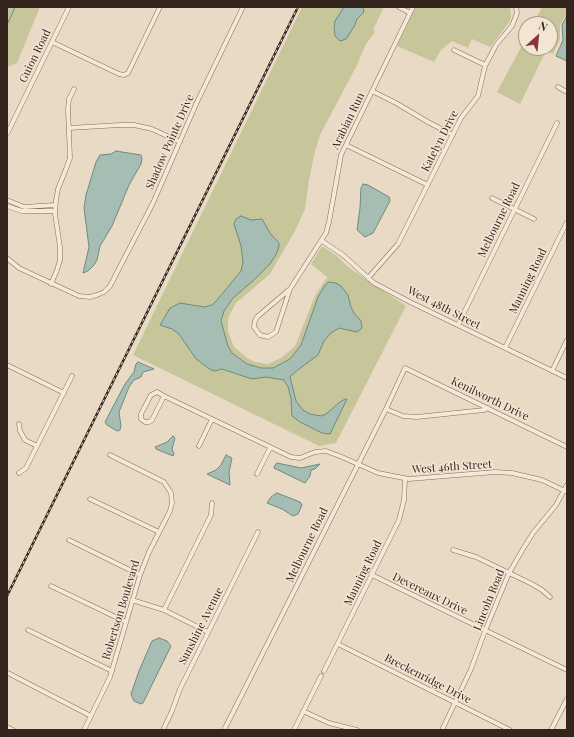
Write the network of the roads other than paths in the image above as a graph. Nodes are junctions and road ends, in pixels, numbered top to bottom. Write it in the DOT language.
graph roads {
  1 [pos="69,7"];
  2 [pos="160,7"];
  3 [pos="243,7"];
  4 [pos="399,7"];
  5 [pos="413,7"];
  6 [pos="516,7"];
  7 [pos="410,13"];
  8 [pos="52,42"];
  9 [pos="454,50"];
  10 [pos="486,65"];
  11 [pos="558,87"];
  12 [pos="74,88"];
  13 [pos="372,91"];
  14 [pos="567,92"];
  15 [pos="557,123"];
  16 [pos="69,128"];
  17 [pos="7,134"];
  18 [pos="452,135"];
  19 [pos="180,142"];
  20 [pos="346,145"];
  21 [pos="428,185"];
  22 [pos="492,198"];
  23 [pos="7,200"];
  24 [pos="7,206"];
  25 [pos="55,208"];
  26 [pos="514,210"];
  27 [pos="534,219"];
  28 [pos="567,222"];
  29 [pos="562,233"];
  30 [pos="567,236"];
  31 [pos="322,241"];
  32 [pos="7,258"];
  33 [pos="368,278"];
  34 [pos="51,284"];
  35 [pos="290,289"];
  36 [pos="458,325"];
  37 [pos="567,340"];
  38 [pos="505,348"];
  39 [pos="7,365"];
  40 [pos="405,368"];
  41 [pos="552,371"];
  42 [pos="72,376"];
  43 [pos="567,378"];
  44 [pos="64,393"];
  45 [pos="164,396"];
  46 [pos="488,408"];
  47 [pos="386,409"];
  48 [pos="212,419"];
  49 [pos="19,424"];
  50 [pos="38,446"];
  51 [pos="199,446"];
  52 [pos="567,447"];
  53 [pos="270,448"];
  54 [pos="110,455"];
  55 [pos="358,465"];
  56 [pos="19,473"];
  57 [pos="257,474"];
  58 [pos="405,479"];
  59 [pos="567,485"];
  60 [pos="566,491"];
  61 [pos="90,499"];
  62 [pos="212,503"];
  63 [pos="159,532"];
  64 [pos="258,532"];
  65 [pos="69,540"];
  66 [pos="453,550"];
  67 [pos="509,573"];
  68 [pos="140,574"];
  69 [pos="372,575"];
  70 [pos="51,586"];
  71 [pos="550,597"];
  72 [pos="132,600"];
  73 [pos="164,610"];
  74 [pos="126,622"];
  75 [pos="28,630"];
  76 [pos="485,631"];
  77 [pos="208,632"];
  78 [pos="338,644"];
  79 [pos="567,670"];
  80 [pos="112,671"];
  81 [pos="324,671"];
  82 [pos="8,673"];
  83 [pos="321,676"];
  84 [pos="567,699"];
  85 [pos="456,703"];
  86 [pos="303,711"];
  87 [pos="90,716"];
  88 [pos="7,727"];
  89 [pos="13,730"];
  90 [pos="84,730"];
  91 [pos="163,730"];
  92 [pos="224,730"];
  93 [pos="294,730"];
  94 [pos="357,730"];
  95 [pos="442,730"];
  96 [pos="510,730"];
  97 [pos="551,730"];
  1 -- 8 [label="street, Guion Road"];
  2 -- 8 [label="street"];
  3 -- 19 [label="street, Shadow Pointe Drive"];
  4 -- 7 [label="street"];
  5 -- 7 [label="street, Arabian Run"];
  6 -- 10 [label="street, Katelyn Drive"];
  7 -- 13 [label="street, Arabian Run"];
  8 -- 17 [label="street, Guion Road"];
  9 -- 10 [label="street"];
  10 -- 18 [label="street, Katelyn Drive"];
  11 -- 14 [label="street"];
  12 -- 16 [label="street"];
  13 -- 18 [label="street"];
  13 -- 20 [label="street, Arabian Run"];
  15 -- 26 [label="street, Melbourne Road"];
  16 -- 19 [label="street"];
  16 -- 25 [label="street"];
  18 -- 21 [label="street, Katelyn Drive"];
  19 -- 34 [label="street, Shadow Pointe Drive"];
  20 -- 21 [label="street"];
  20 -- 31 [label="street, Arabian Run"];
  21 -- 33 [label="street, Katelyn Drive"];
  22 -- 26 [label="street"];
  23 -- 25 [label="street"];
  24 -- 25 [label="street"];
  25 -- 34 [label="street"];
  26 -- 27 [label="street"];
  26 -- 36 [label="street, Melbourne Road"];
  28 -- 29 [label="street, Manning Road"];
  29 -- 30 [label="street"];
  29 -- 38 [label="street, Manning Road"];
  31 -- 33 [label="street, West 48th Street"];
  31 -- 35 [label="street, Arabian Run"];
  32 -- 34 [label="street"];
  33 -- 36 [label="street, West 48th Street"];
  35 -- 35 [label="street, Arabian Run"];
  36 -- 38 [label="street, West 48th Street"];
  37 -- 41 [label="street"];
  38 -- 41 [label="street, West 48th Street"];
  39 -- 44 [label="street"];
  40 -- 46 [label="street, Kenilworth Drive"];
  40 -- 47 [label="street, Melbourne Road"];
  41 -- 43 [label="street, West 48th Street"];
  42 -- 44 [label="street"];
  44 -- 50 [label="street"];
  45 -- 45 [label="street"];
  45 -- 48 [label="street, West 46th Street"];
  46 -- 47 [label="street"];
  46 -- 52 [label="street, Kenilworth Drive"];
  47 -- 55 [label="street, Melbourne Road"];
  48 -- 51 [label="street"];
  48 -- 53 [label="street, West 46th Street"];
  49 -- 50 [label="street"];
  50 -- 56 [label="street"];
  53 -- 55 [label="street, West 46th Street"];
  53 -- 57 [label="street"];
  54 -- 63 [label="street, Robertson Boulevard"];
  55 -- 58 [label="street, West 46th Street"];
  55 -- 92 [label="street, Melbourne Road"];
  58 -- 60 [label="street, West 46th Street"];
  58 -- 69 [label="street, Manning Road"];
  59 -- 60 [label="street, Lincoln Road"];
  60 -- 67 [label="street, Lincoln Road"];
  61 -- 63 [label="street"];
  62 -- 73 [label="street"];
  63 -- 68 [label="street, Robertson Boulevard"];
  64 -- 77 [label="street, Sunshine Avenue"];
  65 -- 68 [label="street"];
  66 -- 67 [label="street"];
  67 -- 71 [label="street"];
  67 -- 76 [label="street, Lincoln Road"];
  68 -- 72 [label="street, Robertson Boulevard"];
  69 -- 76 [label="street, Devereaux Drive"];
  69 -- 78 [label="street, Manning Road"];
  70 -- 74 [label="street"];
  72 -- 73 [label="street"];
  72 -- 74 [label="street, Robertson Boulevard"];
  73 -- 77 [label="street"];
  74 -- 80 [label="street, Robertson Boulevard"];
  75 -- 80 [label="street"];
  76 -- 79 [label="street, Devereaux Drive"];
  76 -- 85 [label="street, Lincoln Road"];
  77 -- 91 [label="street, Sunshine Avenue"];
  78 -- 81 [label="street, Manning Road"];
  78 -- 85 [label="street, Breckenridge Drive"];
  80 -- 87 [label="street, Robertson Boulevard"];
  82 -- 87 [label="street"];
  83 -- 86 [label="street"];
  84 -- 97 [label="street"];
  85 -- 95 [label="street, Lincoln Road"];
  85 -- 96 [label="street, Breckenridge Drive"];
  86 -- 93 [label="street"];
  86 -- 94 [label="street"];
  87 -- 90 [label="street, Robertson Boulevard"];
  88 -- 89 [label="street"];
}
